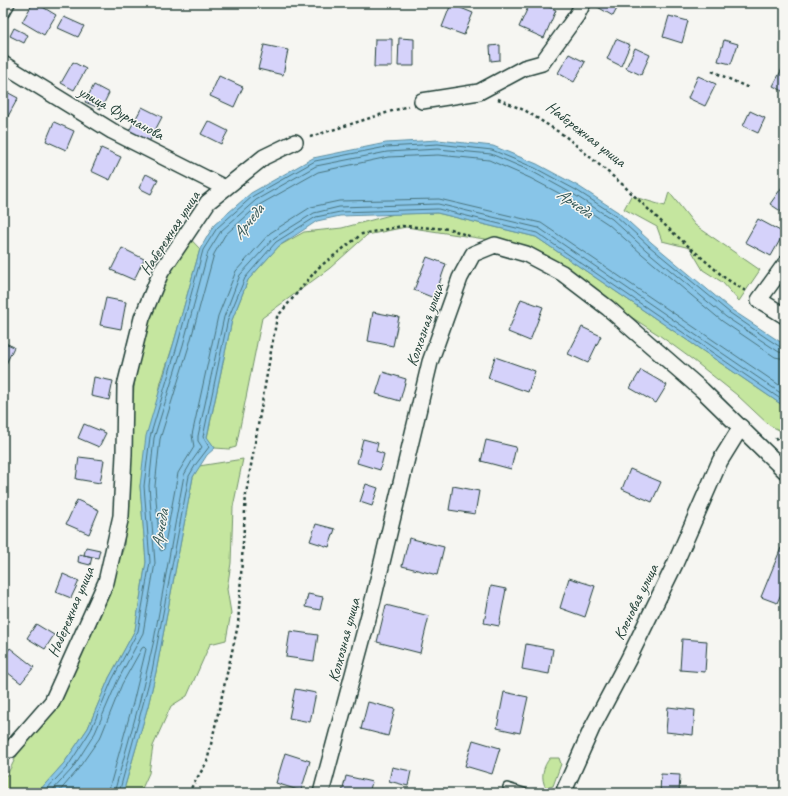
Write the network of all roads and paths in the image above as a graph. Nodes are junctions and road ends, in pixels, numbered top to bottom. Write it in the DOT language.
graph roads {
  1 [pos="7,3"];
  2 [pos="582,3"];
  3 [pos="3,10"];
  4 [pos="3,64"];
  5 [pos="712,71"];
  6 [pos="749,88"];
  7 [pos="479,92"];
  8 [pos="422,101"];
  9 [pos="295,142"];
  10 [pos="225,188"];
  11 [pos="496,245"];
  12 [pos="785,264"];
  13 [pos="759,300"];
  14 [pos="785,316"];
  15 [pos="740,427"];
  16 [pos="785,471"];
  17 [pos="3,750"];
  18 [pos="507,787"];
  19 [pos="188,793"];
  20 [pos="321,793"];
  21 [pos="526,793"];
  22 [pos="563,793"];
  1 -- 3 [label="street"];
  2 -- 7 [label="street"];
  4 -- 10 [label="street, улица Фурманова"];
  5 -- 6 [label="path"];
  7 -- 8 [label="street"];
  7 -- 13 [label="path, Набережная улица"];
  8 -- 9 [label="path"];
  9 -- 10 [label="street, Набережная улица"];
  10 -- 17 [label="street, Набережная улица"];
  11 -- 15 [label="street"];
  11 -- 19 [label="path"];
  11 -- 20 [label="street, Колхозная улица"];
  12 -- 13 [label="street"];
  13 -- 14 [label="street"];
  15 -- 16 [label="street"];
  15 -- 22 [label="street, Кленовая улица"];
  18 -- 21 [label="lane"];
}
